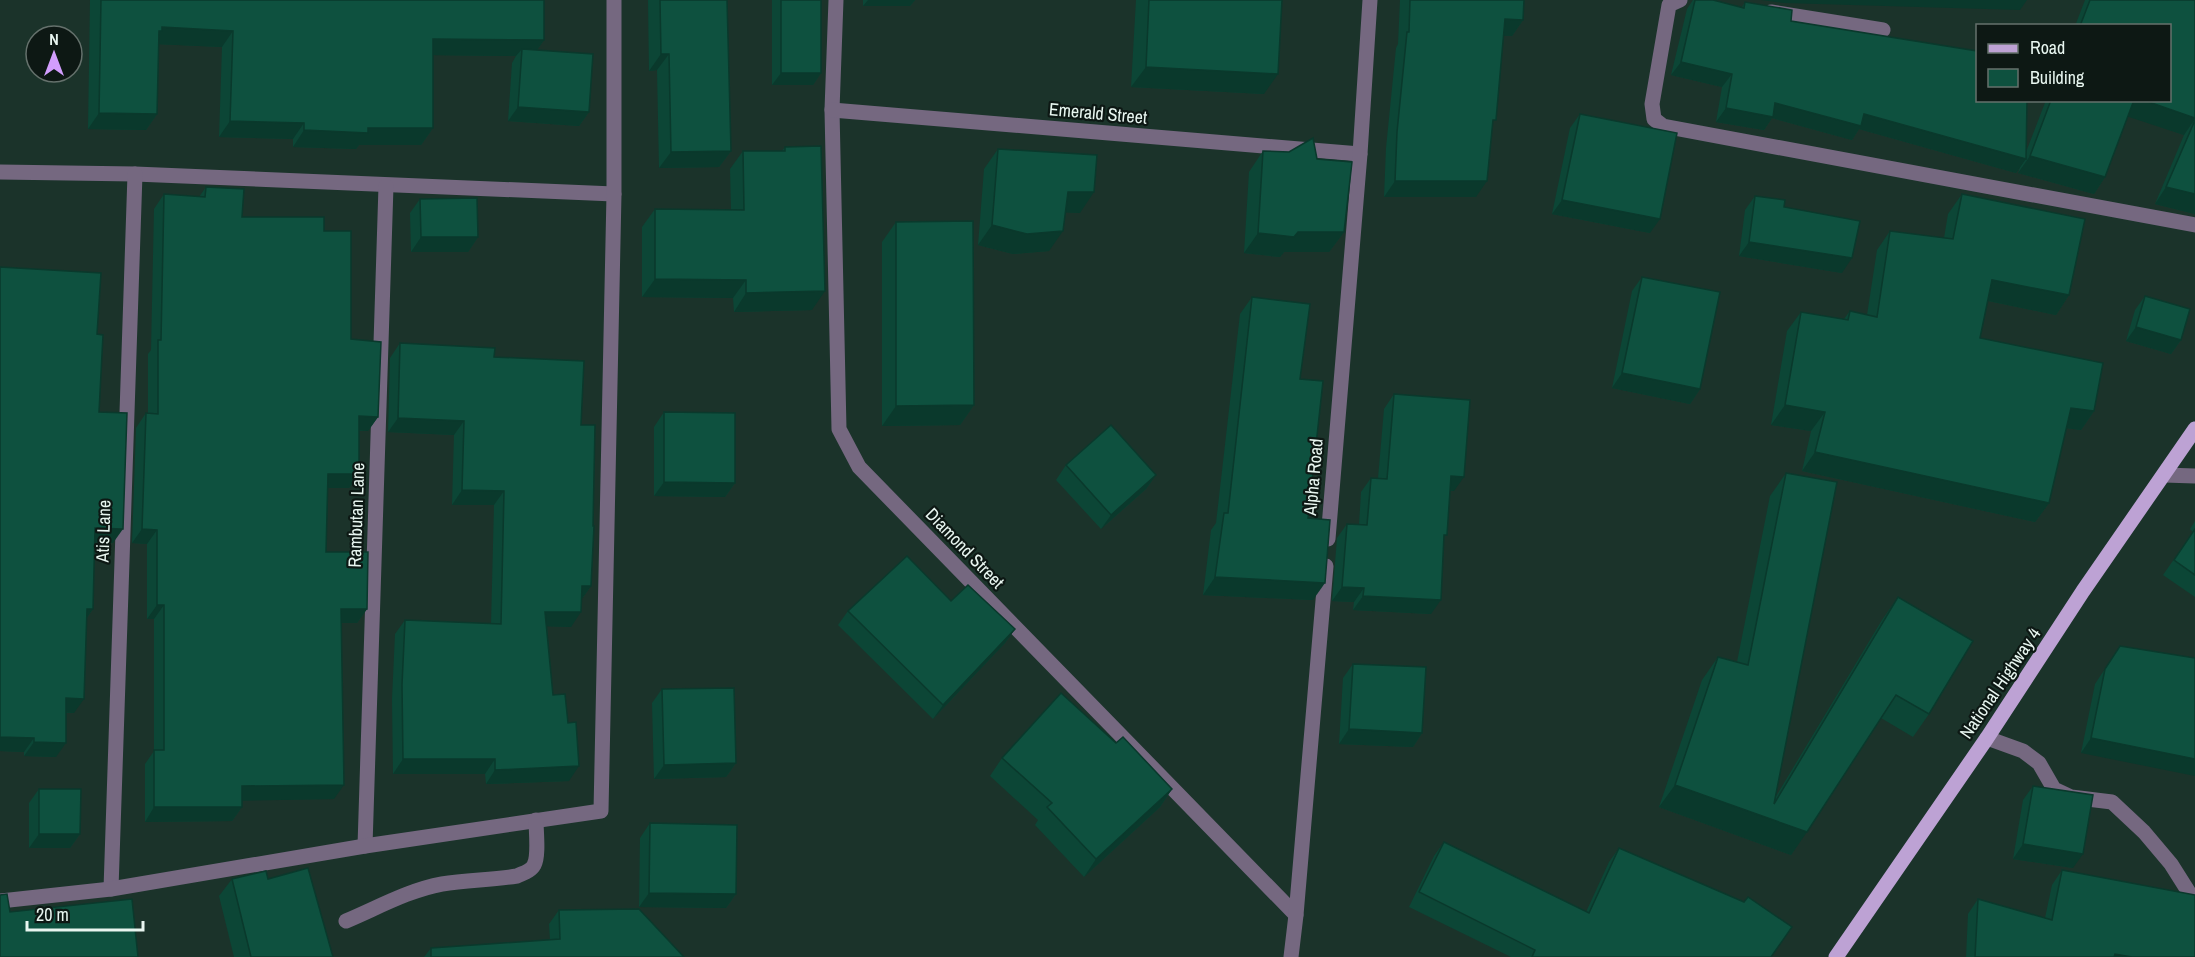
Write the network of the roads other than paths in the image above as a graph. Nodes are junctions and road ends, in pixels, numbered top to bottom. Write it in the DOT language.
graph roads {
  1 [pos="614,0"];
  2 [pos="836,0"];
  3 [pos="1370,0"];
  4 [pos="1680,0"];
  5 [pos="1756,9"];
  6 [pos="1884,30"];
  7 [pos="832,110"];
  8 [pos="1360,154"];
  9 [pos="0,172"];
  10 [pos="135,174"];
  11 [pos="386,186"];
  12 [pos="614,194"];
  13 [pos="2195,225"];
  14 [pos="2195,429"];
  15 [pos="2164,475"];
  16 [pos="2195,476"];
  17 [pos="1987,738"];
  18 [pos="536,820"];
  19 [pos="365,846"];
  20 [pos="111,889"];
  21 [pos="0,901"];
  22 [pos="2195,902"];
  23 [pos="1296,915"];
  24 [pos="346,921"];
  25 [pos="1291,957"];
  26 [pos="1836,957"];
  1 -- 12 [label="street"];
  2 -- 7 [label="street, Diamond Street"];
  3 -- 8 [label="street, Alpha Road"];
  4 -- 13 [label="street"];
  5 -- 6 [label="street"];
  7 -- 8 [label="street, Emerald Street"];
  7 -- 23 [label="street, Diamond Street"];
  8 -- 23 [label="street, Alpha Road"];
  9 -- 10 [label="street"];
  10 -- 11 [label="street"];
  10 -- 20 [label="street, Atis Lane"];
  11 -- 12 [label="street"];
  11 -- 19 [label="street, Rambutan Lane"];
  12 -- 18 [label="street"];
  14 -- 15 [label="main road, National Highway 4"];
  15 -- 16 [label="street"];
  15 -- 17 [label="main road, National Highway 4"];
  17 -- 22 [label="street"];
  17 -- 26 [label="main road, National Highway 4"];
  18 -- 19 [label="street"];
  18 -- 24 [label="street"];
  19 -- 20 [label="street"];
  20 -- 21 [label="street"];
  23 -- 25 [label="street, Alpha Road"];
}
